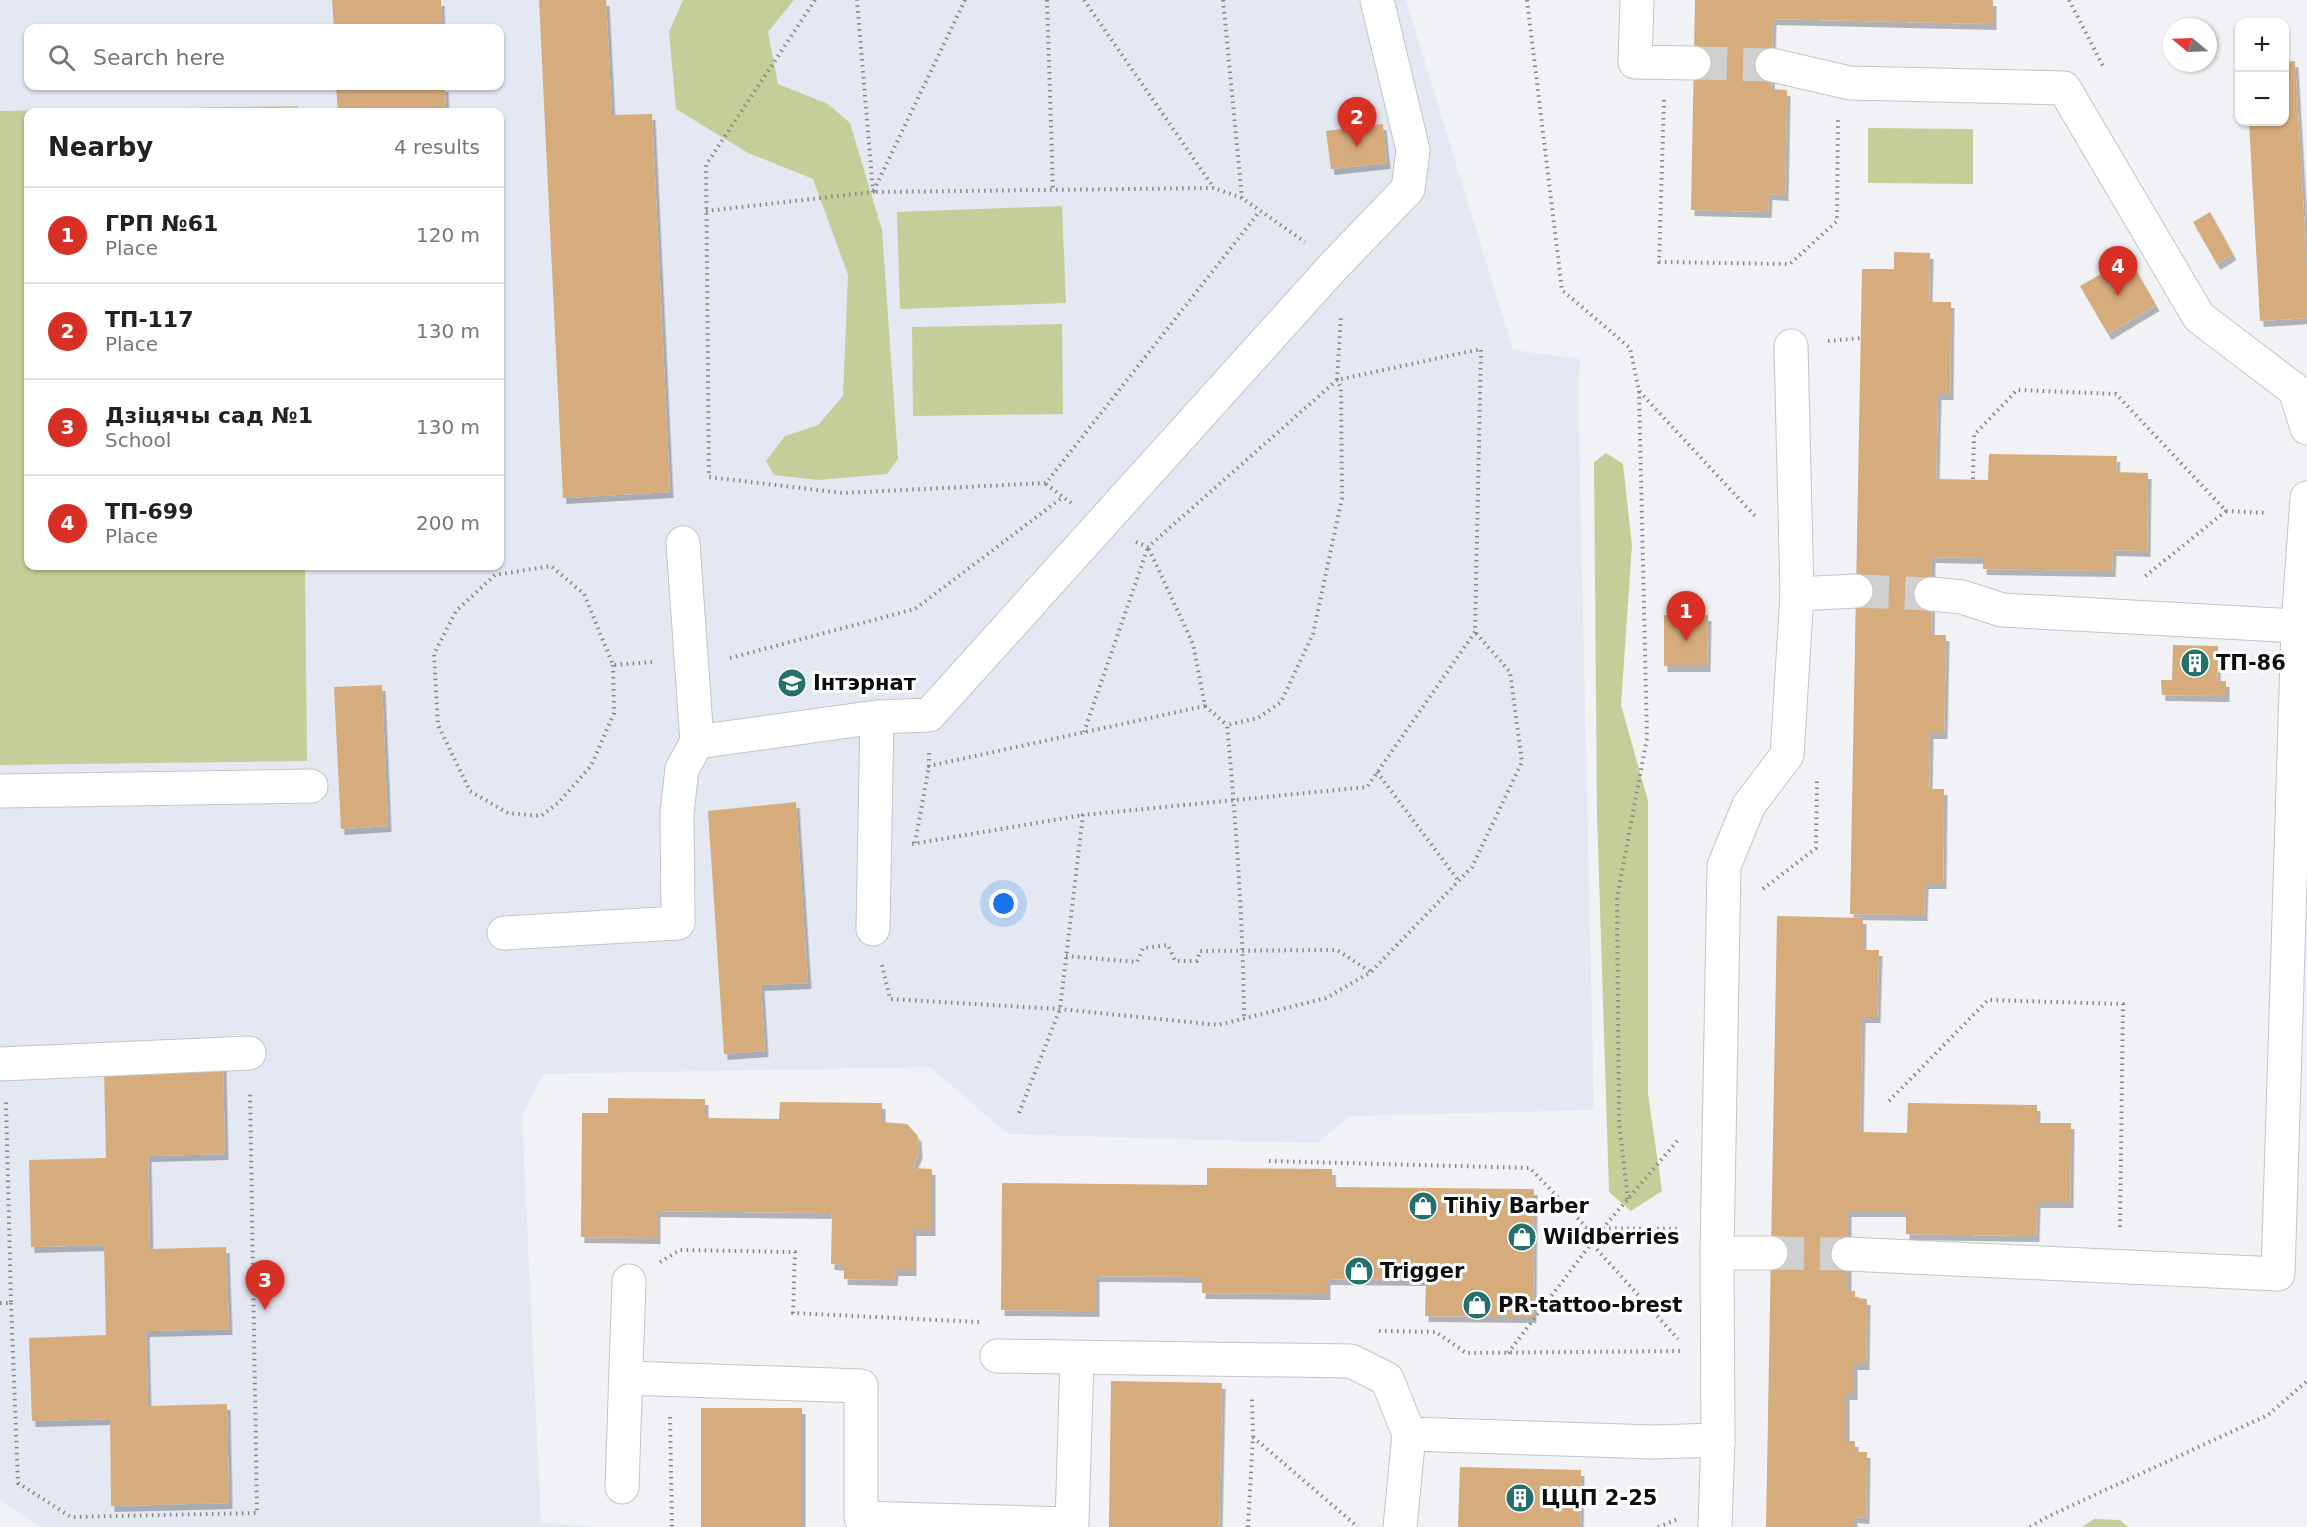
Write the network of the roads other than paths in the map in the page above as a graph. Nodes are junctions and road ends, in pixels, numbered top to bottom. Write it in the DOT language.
graph roads {
  1 [pos="1377,0"];
  2 [pos="1637,0"];
  3 [pos="1679,62"];
  4 [pos="1772,65"];
  5 [pos="1791,346"];
  6 [pos="2307,428"];
  7 [pos="2307,491"];
  8 [pos="2307,498"];
  9 [pos="683,543"];
  10 [pos="1856,591"];
  11 [pos="1797,594"];
  12 [pos="1932,594"];
  13 [pos="2298,626"];
  14 [pos="878,717"];
  15 [pos="697,742"];
  16 [pos="311,786"];
  17 [pos="0,791"];
  18 [pos="873,929"];
  19 [pos="504,933"];
  20 [pos="249,1053"];
  21 [pos="2,1064"];
  22 [pos="1717,1253"];
  23 [pos="1771,1253"];
  24 [pos="1848,1254"];
  25 [pos="629,1281"];
  26 [pos="997,1356"];
  27 [pos="1077,1358"];
  28 [pos="627,1378"];
  29 [pos="1409,1434"];
  30 [pos="1718,1440"];
  31 [pos="622,1487"];
  32 [pos="929,1523"];
  33 [pos="981,1524"];
  34 [pos="1400,1527"];
  35 [pos="1715,1527"];
  1 -- 14 [label="lane"];
  2 -- 3 [label="lane"];
  4 -- 6 [label="lane"];
  5 -- 11 [label="lane"];
  7 -- 8 [label="lane"];
  8 -- 13 [label="lane"];
  9 -- 15 [label="lane"];
  10 -- 11 [label="lane"];
  11 -- 22 [label="lane"];
  12 -- 13 [label="lane"];
  13 -- 24 [label="lane"];
  14 -- 15 [label="lane"];
  14 -- 18 [label="lane"];
  15 -- 19 [label="lane"];
  16 -- 17 [label="lane"];
  20 -- 21 [label="lane"];
  22 -- 23 [label="lane"];
  22 -- 30 [label="lane"];
  25 -- 28 [label="lane"];
  26 -- 27 [label="lane"];
  27 -- 29 [label="lane"];
  27 -- 33 [label="lane"];
  28 -- 31 [label="lane"];
  28 -- 32 [label="lane"];
  29 -- 30 [label="lane"];
  29 -- 34 [label="lane"];
  30 -- 35 [label="lane"];
  32 -- 33 [label="lane"];
}
